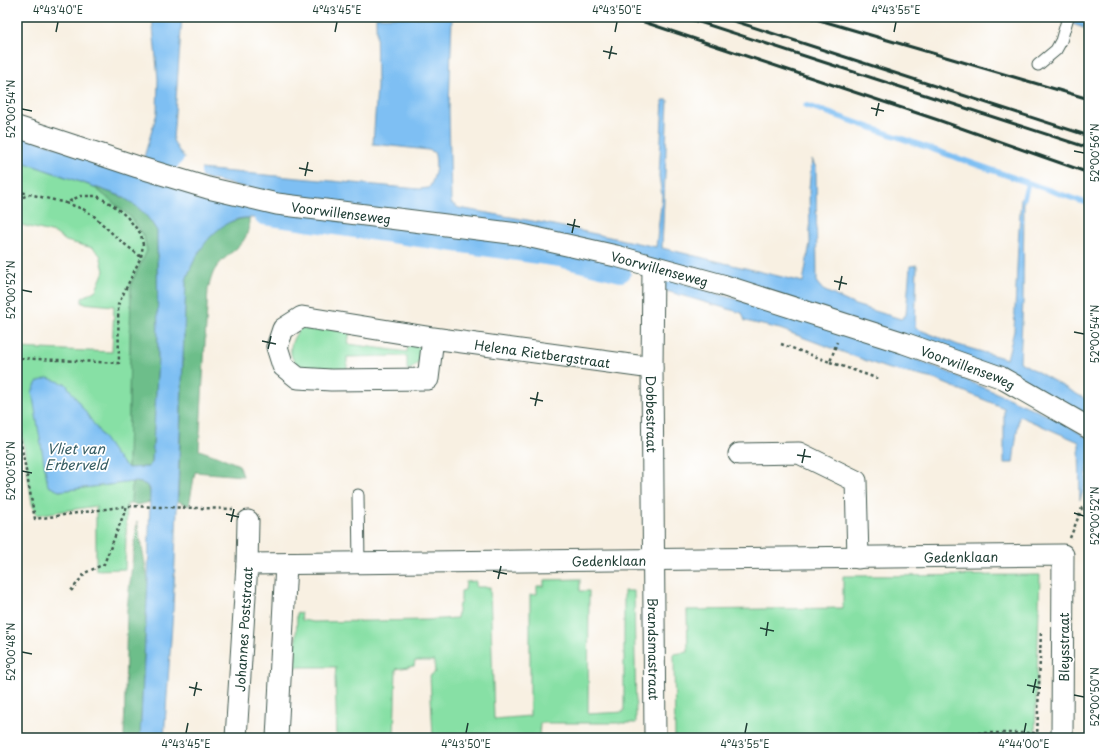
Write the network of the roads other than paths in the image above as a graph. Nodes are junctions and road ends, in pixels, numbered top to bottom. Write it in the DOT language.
graph roads {
  1 [pos="1067,21"];
  2 [pos="1038,65"];
  3 [pos="17,128"];
  4 [pos="653,267"];
  5 [pos="433,338"];
  6 [pos="652,368"];
  7 [pos="1089,428"];
  8 [pos="739,454"];
  9 [pos="358,495"];
  10 [pos="248,521"];
  11 [pos="1063,555"];
  12 [pos="858,558"];
  13 [pos="654,560"];
  14 [pos="359,563"];
  15 [pos="247,564"];
  16 [pos="286,564"];
  17 [pos="236,738"];
  18 [pos="277,738"];
  19 [pos="655,738"];
  20 [pos="1062,738"];
  1 -- 2 [label="lane"];
  3 -- 4 [label="street, Voorwillenseweg"];
  4 -- 6 [label="street, Dobbestraat"];
  4 -- 7 [label="street, Voorwillenseweg"];
  5 -- 5 [label="street, Helena Rietbergstraat"];
  5 -- 6 [label="street, Helena Rietbergstraat"];
  6 -- 13 [label="street, Dobbestraat"];
  8 -- 12 [label="street"];
  9 -- 14 [label="lane"];
  10 -- 15 [label="street, Johannes Poststraat"];
  11 -- 12 [label="street, Gedenklaan"];
  11 -- 20 [label="street, Bleysstraat"];
  12 -- 13 [label="street, Gedenklaan"];
  13 -- 14 [label="street, Gedenklaan"];
  13 -- 19 [label="street, Brandsmastraat"];
  14 -- 16 [label="street, Gedenklaan"];
  15 -- 16 [label="street, Gedenklaan"];
  15 -- 17 [label="street, Johannes Poststraat"];
  16 -- 18 [label="street"];
}
